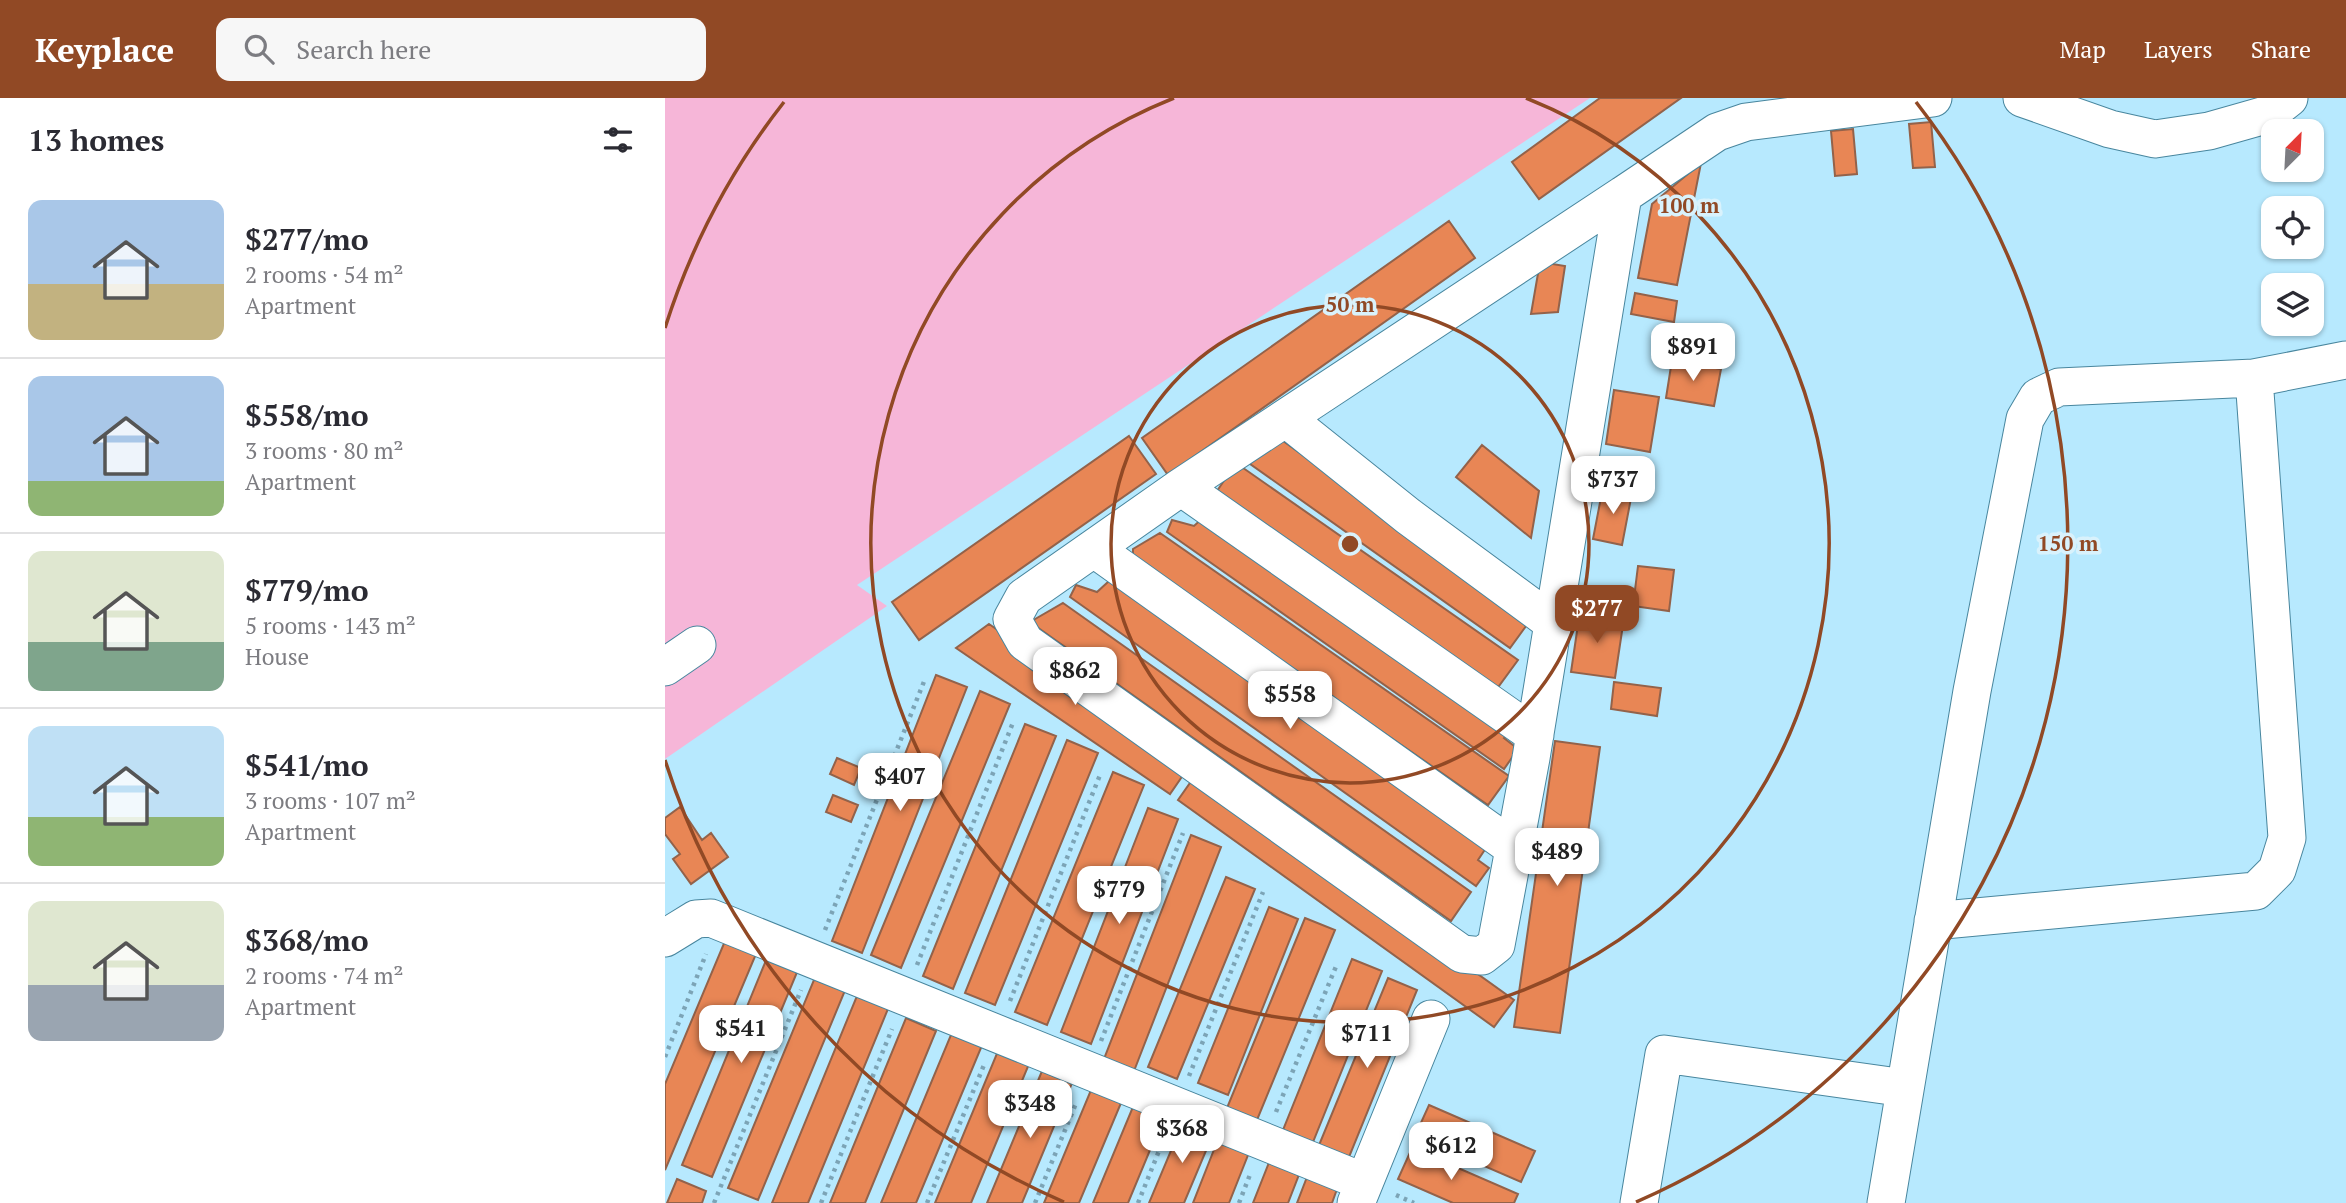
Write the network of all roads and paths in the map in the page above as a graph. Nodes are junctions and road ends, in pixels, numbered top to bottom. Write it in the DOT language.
graph roads {
  1 [pos="1933,98"];
  2 [pos="2022,98"];
  3 [pos="2289,98"];
  4 [pos="1623,195"];
  5 [pos="2346,360"];
  6 [pos="2254,378"];
  7 [pos="1287,420"];
  8 [pos="1181,487"];
  9 [pos="1096,550"];
  10 [pos="1553,623"];
  11 [pos="697,645"];
  12 [pos="665,667"];
  13 [pos="1535,735"];
  14 [pos="1100,775"];
  15 [pos="1183,833"];
  16 [pos="1515,849"];
  17 [pos="1263,892"];
  18 [pos="1933,921"];
  19 [pos="719,922"];
  20 [pos="665,938"];
  21 [pos="1337,964"];
  22 [pos="1431,1019"];
  23 [pos="997,1034"];
  24 [pos="665,1058"];
  25 [pos="1089,1071"];
  26 [pos="1905,1088"];
  27 [pos="1177,1106"];
  28 [pos="1263,1142"];
  29 [pos="1360,1193"];
  30 [pos="927,1203"];
  31 [pos="1035,1203"];
  32 [pos="1138,1203"];
  33 [pos="1239,1203"];
  34 [pos="1639,1203"];
  35 [pos="1885,1203"];
  1 -- 4 [label="street"];
  2 -- 3 [label="street"];
  4 -- 7 [label="street"];
  4 -- 10 [label="street"];
  5 -- 6 [label="street"];
  6 -- 18 [label="street"];
  6 -- 18 [label="street"];
  7 -- 8 [label="street"];
  7 -- 10 [label="street"];
  8 -- 9 [label="street"];
  8 -- 13 [label="street"];
  9 -- 16 [label="street"];
  9 -- 16 [label="street"];
  10 -- 13 [label="street"];
  11 -- 12 [label="street"];
  13 -- 16 [label="street"];
  14 -- 23 [label="path"];
  15 -- 25 [label="path"];
  17 -- 27 [label="path"];
  18 -- 26 [label="street"];
  19 -- 20 [label="street"];
  19 -- 23 [label="street"];
  19 -- 24 [label="path"];
  21 -- 28 [label="path"];
  22 -- 29 [label="street"];
  23 -- 25 [label="street"];
  23 -- 30 [label="path"];
  25 -- 27 [label="street"];
  25 -- 31 [label="path"];
  26 -- 34 [label="street"];
  26 -- 35 [label="street"];
  27 -- 28 [label="street"];
  27 -- 32 [label="path"];
  28 -- 29 [label="street"];
  28 -- 33 [label="path"];
}
